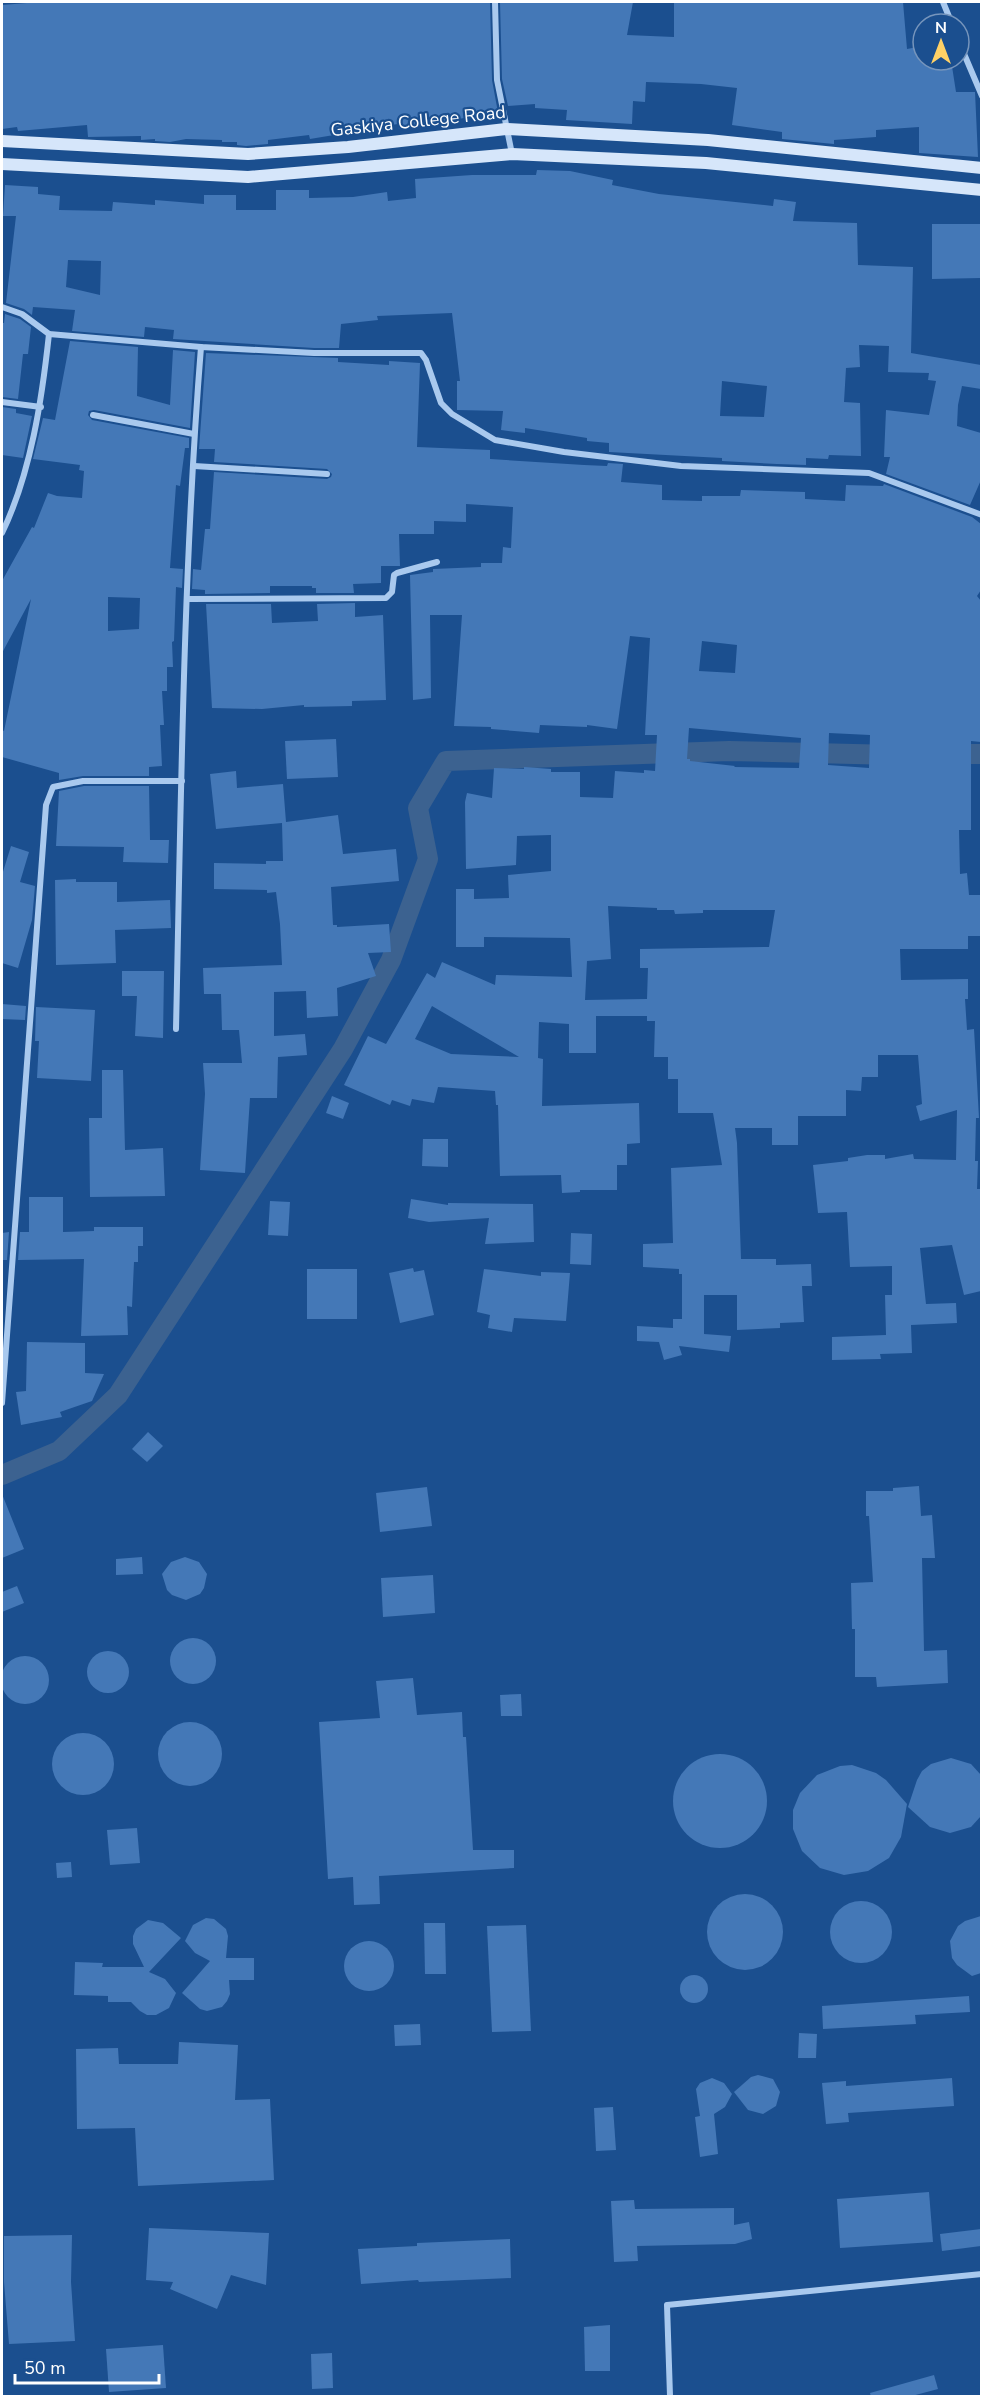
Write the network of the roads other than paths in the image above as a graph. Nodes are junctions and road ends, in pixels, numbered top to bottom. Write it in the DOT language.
graph roads {
  1 [pos="495,2"];
  2 [pos="971,71"];
  3 [pos="981,96"];
  4 [pos="506,129"];
  5 [pos="2,141"];
  6 [pos="512,154"];
  7 [pos="2,164"];
  8 [pos="981,168"];
  9 [pos="981,190"];
  10 [pos="2,307"];
  11 [pos="50,334"];
  12 [pos="201,347"];
  13 [pos="2,402"];
  14 [pos="40,407"];
  15 [pos="93,415"];
  16 [pos="194,434"];
  17 [pos="194,466"];
  18 [pos="327,474"];
  19 [pos="981,515"];
  20 [pos="2,532"];
  21 [pos="437,562"];
  22 [pos="188,599"];
  23 [pos="182,781"];
  24 [pos="176,1029"];
  25 [pos="2,1403"];
  26 [pos="981,2274"];
  27 [pos="670,2397"];
  1 -- 4 [label="street"];
  2 -- 3 [label="street"];
  4 -- 5 [label="main road, Gaskiya College Road"];
  4 -- 6 [label="street"];
  4 -- 8 [label="main road, Gaskiya College Road"];
  6 -- 7 [label="main road"];
  6 -- 9 [label="main road"];
  10 -- 11 [label="street"];
  11 -- 12 [label="street"];
  11 -- 14 [label="street"];
  12 -- 16 [label="street"];
  12 -- 19 [label="street"];
  13 -- 14 [label="street"];
  14 -- 20 [label="street"];
  15 -- 16 [label="street"];
  16 -- 17 [label="street"];
  17 -- 18 [label="street"];
  17 -- 22 [label="street"];
  21 -- 22 [label="street"];
  22 -- 23 [label="street"];
  23 -- 24 [label="street"];
  23 -- 25 [label="street"];
  26 -- 27 [label="street"];
}
